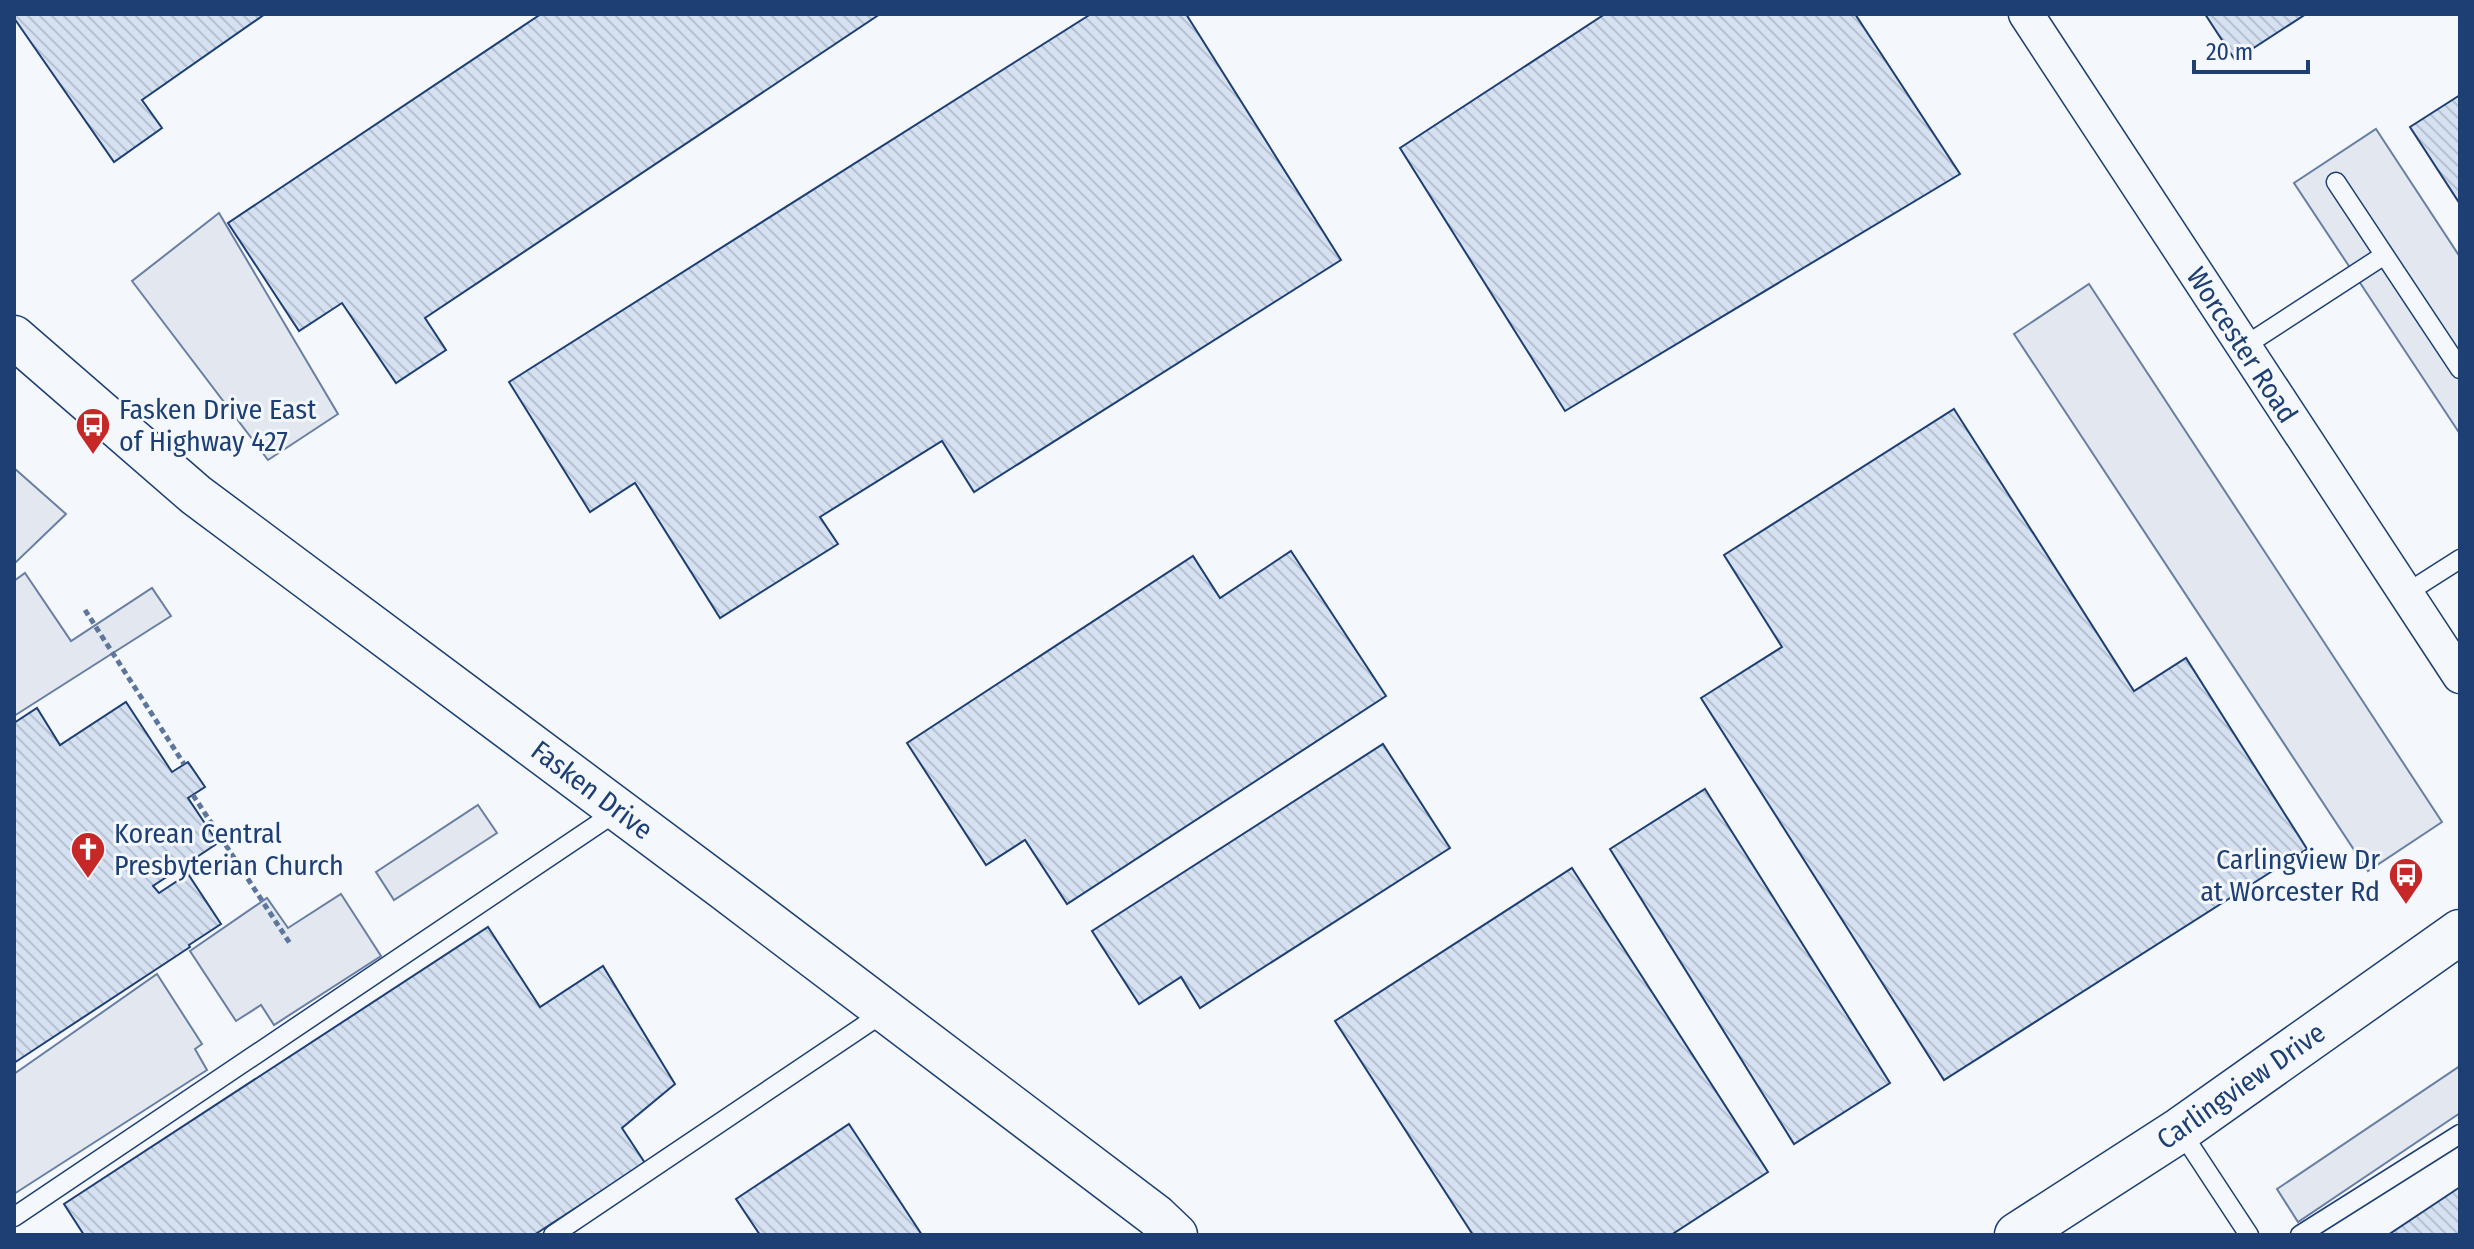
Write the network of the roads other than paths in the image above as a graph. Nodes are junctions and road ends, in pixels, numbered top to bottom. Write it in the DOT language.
graph roads {
  1 [pos="2026,14"];
  2 [pos="2336,182"];
  3 [pos="2383,256"];
  4 [pos="14,337"];
  5 [pos="2243,347"];
  6 [pos="2460,369"];
  7 [pos="2460,559"];
  8 [pos="2405,594"];
  9 [pos="2460,676"];
  10 [pos="619,810"];
  11 [pos="2460,932"];
  12 [pos="886,1011"];
  13 [pos="2180,1130"];
  14 [pos="2460,1134"];
  15 [pos="14,1217"];
  16 [pos="553,1235"];
  17 [pos="1176,1235"];
  18 [pos="2017,1235"];
  19 [pos="2249,1235"];
  20 [pos="2300,1235"];
  1 -- 5 [label="street, Worcester Road"];
  2 -- 3 [label="lane"];
  3 -- 5 [label="lane"];
  3 -- 6 [label="lane"];
  4 -- 10 [label="street, Fasken Drive"];
  5 -- 8 [label="street, Worcester Road"];
  7 -- 8 [label="lane"];
  8 -- 9 [label="street, Worcester Road"];
  10 -- 12 [label="street, Fasken Drive"];
  10 -- 15 [label="lane"];
  11 -- 13 [label="main road, Carlingview Drive"];
  12 -- 16 [label="lane"];
  12 -- 17 [label="street, Fasken Drive"];
  13 -- 18 [label="main road, Carlingview Drive"];
  13 -- 19 [label="lane"];
  14 -- 20 [label="lane"];
}
